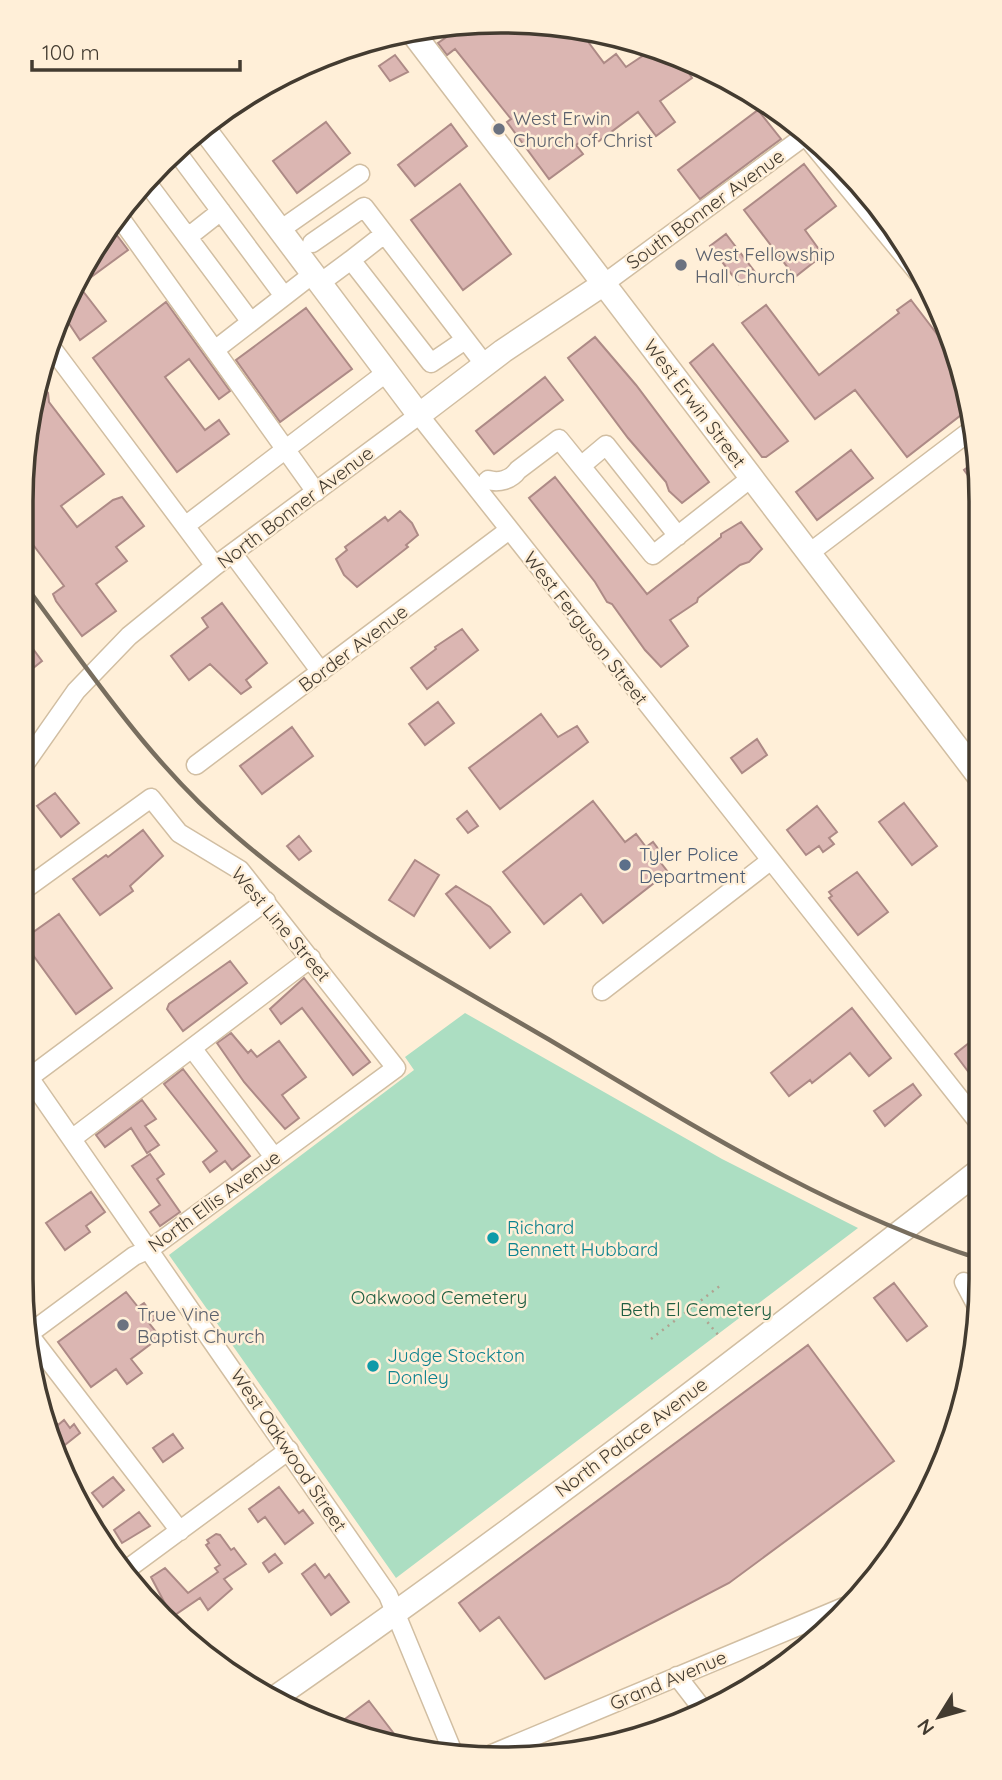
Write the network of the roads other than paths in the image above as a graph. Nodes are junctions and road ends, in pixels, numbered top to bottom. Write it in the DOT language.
graph roads {
  1 [pos="419,41"];
  2 [pos="209,136"];
  3 [pos="798,140"];
  4 [pos="182,159"];
  5 [pos="849,189"];
  6 [pos="152,190"];
  7 [pos="364,207"];
  8 [pos="221,211"];
  9 [pos="875,221"];
  10 [pos="124,224"];
  11 [pos="280,230"];
  12 [pos="383,235"];
  13 [pos="188,237"];
  14 [pos="312,243"];
  15 [pos="351,260"];
  16 [pos="316,279"];
  17 [pos="605,283"];
  18 [pos="284,296"];
  19 [pos="251,322"];
  20 [pos="465,340"];
  21 [pos="216,349"];
  22 [pos="57,355"];
  23 [pos="485,365"];
  24 [pos="387,372"];
  25 [pos="419,415"];
  26 [pos="964,435"];
  27 [pos="287,451"];
  28 [pos="581,466"];
  29 [pos="751,478"];
  30 [pos="482,485"];
  31 [pos="316,492"];
  32 [pos="185,526"];
  33 [pos="509,530"];
  34 [pos="678,536"];
  35 [pos="233,554"];
  36 [pos="808,554"];
  37 [pos="215,566"];
  38 [pos="321,672"];
  39 [pos="33,752"];
  40 [pos="969,763"];
  41 [pos="196,765"];
  42 [pos="770,861"];
  43 [pos="33,884"];
  44 [pos="266,901"];
  45 [pos="312,958"];
  46 [pos="602,991"];
  47 [pos="192,1048"];
  48 [pos="33,1066"];
  49 [pos="396,1068"];
  50 [pos="33,1081"];
  51 [pos="969,1110"];
  52 [pos="73,1138"];
  53 [pos="275,1157"];
  54 [pos="969,1178"];
  55 [pos="150,1249"];
  56 [pos="964,1282"];
  57 [pos="969,1291"];
  58 [pos="36,1330"];
  59 [pos="38,1344"];
  60 [pos="289,1450"];
  61 [pos="180,1531"];
  62 [pos="132,1566"];
  63 [pos="397,1614"];
  64 [pos="826,1615"];
  65 [pos="677,1676"];
  66 [pos="282,1693"];
  67 [pos="698,1703"];
  68 [pos="450,1744"];
  69 [pos="535,1746"];
  1 -- 17 [label="main road, West Erwin Street"];
  2 -- 11 [label="main road, West Ferguson Street"];
  3 -- 17 [label="street, South Bonner Avenue"];
  4 -- 8 [label="street"];
  5 -- 9 [label="street"];
  6 -- 13 [label="street"];
  7 -- 11 [label="street"];
  7 -- 12 [label="street"];
  7 -- 14 [label="street"];
  8 -- 13 [label="street"];
  8 -- 18 [label="street"];
  10 -- 21 [label="street"];
  11 -- 16 [label="main road, West Ferguson Street"];
  12 -- 15 [label="street"];
  12 -- 20 [label="street"];
  13 -- 19 [label="street"];
  15 -- 16 [label="street"];
  15 -- 20 [label="street"];
  16 -- 18 [label="street"];
  16 -- 24 [label="main road, West Ferguson Street"];
  17 -- 23 [label="main road, North Bonner Avenue"];
  17 -- 29 [label="main road, West Erwin Street"];
  18 -- 19 [label="street"];
  19 -- 21 [label="street"];
  20 -- 23 [label="street"];
  21 -- 27 [label="street"];
  22 -- 32 [label="street"];
  23 -- 25 [label="main road, North Bonner Avenue"];
  24 -- 25 [label="main road, West Ferguson Street"];
  24 -- 27 [label="street"];
  25 -- 30 [label="street, West Ferguson Street"];
  25 -- 31 [label="street, North Bonner Avenue"];
  26 -- 36 [label="street"];
  27 -- 31 [label="street"];
  27 -- 32 [label="street"];
  28 -- 30 [label="street"];
  28 -- 34 [label="street"];
  28 -- 34 [label="street"];
  29 -- 34 [label="street"];
  29 -- 36 [label="main road, West Erwin Street"];
  30 -- 33 [label="street, West Ferguson Street"];
  31 -- 35 [label="street, North Bonner Avenue"];
  32 -- 37 [label="street"];
  33 -- 38 [label="street, Border Avenue"];
  33 -- 42 [label="street, West Ferguson Street"];
  35 -- 37 [label="street, North Bonner Avenue"];
  35 -- 38 [label="street"];
  36 -- 40 [label="main road, West Erwin Street"];
  37 -- 39 [label="street, North Bonner Avenue"];
  38 -- 41 [label="street, Border Avenue"];
  42 -- 46 [label="street"];
  42 -- 51 [label="street, West Ferguson Street"];
  43 -- 44 [label="street, West Line Street"];
  44 -- 45 [label="street, West Line Street"];
  44 -- 48 [label="street"];
  45 -- 47 [label="street"];
  45 -- 49 [label="street, West Line Street"];
  47 -- 52 [label="street"];
  47 -- 53 [label="street"];
  49 -- 53 [label="street, North Ellis Avenue"];
  50 -- 52 [label="street, West Oakwood Street"];
  52 -- 55 [label="street, West Oakwood Street"];
  53 -- 55 [label="street, North Ellis Avenue"];
  54 -- 63 [label="main road, North Palace Avenue"];
  55 -- 58 [label="street, North Ellis Avenue"];
  55 -- 60 [label="street, West Oakwood Street"];
  56 -- 57 [label="street"];
  59 -- 61 [label="street"];
  60 -- 61 [label="street"];
  60 -- 63 [label="street, West Oakwood Street"];
  61 -- 62 [label="street"];
  63 -- 66 [label="main road, North Palace Avenue"];
  63 -- 68 [label="street, West Oakwood Street"];
  64 -- 65 [label="street, Grand Avenue"];
  65 -- 67 [label="street"];
  65 -- 69 [label="street, Grand Avenue"];
}
